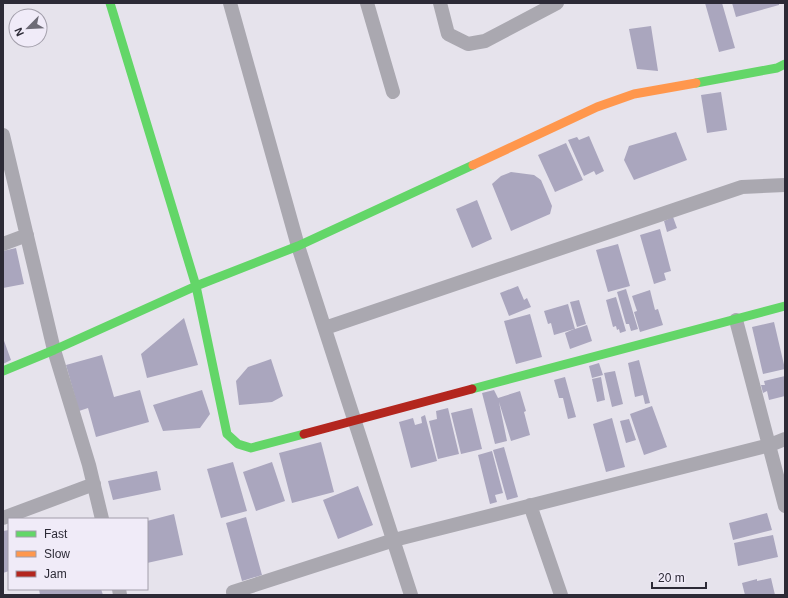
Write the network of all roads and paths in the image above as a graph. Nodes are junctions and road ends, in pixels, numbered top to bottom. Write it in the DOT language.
graph roads {
  1 [pos="110,3"];
  2 [pos="230,3"];
  3 [pos="367,3"];
  4 [pos="440,3"];
  5 [pos="557,3"];
  6 [pos="785,64"];
  7 [pos="393,92"];
  8 [pos="3,135"];
  9 [pos="785,185"];
  10 [pos="27,235"];
  11 [pos="3,244"];
  12 [pos="298,246"];
  13 [pos="196,286"];
  14 [pos="785,306"];
  15 [pos="736,320"];
  16 [pos="325,328"];
  17 [pos="54,350"];
  18 [pos="3,371"];
  19 [pos="355,421"];
  20 [pos="785,438"];
  21 [pos="770,445"];
  22 [pos="94,484"];
  23 [pos="530,505"];
  24 [pos="785,506"];
  25 [pos="3,518"];
  26 [pos="102,518"];
  27 [pos="394,540"];
  28 [pos="233,592"];
  29 [pos="411,595"];
  30 [pos="561,595"];
  1 -- 13 [label="street"];
  2 -- 12 [label="street"];
  3 -- 7 [label="street"];
  4 -- 5 [label="street"];
  6 -- 12 [label="street"];
  8 -- 10 [label="street"];
  9 -- 16 [label="street"];
  10 -- 11 [label="street"];
  10 -- 17 [label="street"];
  12 -- 13 [label="street"];
  12 -- 16 [label="street"];
  13 -- 17 [label="street"];
  13 -- 19 [label="street"];
  14 -- 15 [label="street"];
  15 -- 19 [label="street"];
  15 -- 21 [label="street"];
  16 -- 19 [label="street"];
  17 -- 18 [label="street"];
  17 -- 22 [label="street"];
  19 -- 27 [label="street"];
  20 -- 21 [label="street"];
  21 -- 23 [label="street"];
  21 -- 24 [label="street"];
  22 -- 25 [label="street"];
  22 -- 26 [label="street"];
  23 -- 27 [label="street"];
  23 -- 30 [label="street"];
  27 -- 28 [label="street"];
  27 -- 29 [label="street"];
}
